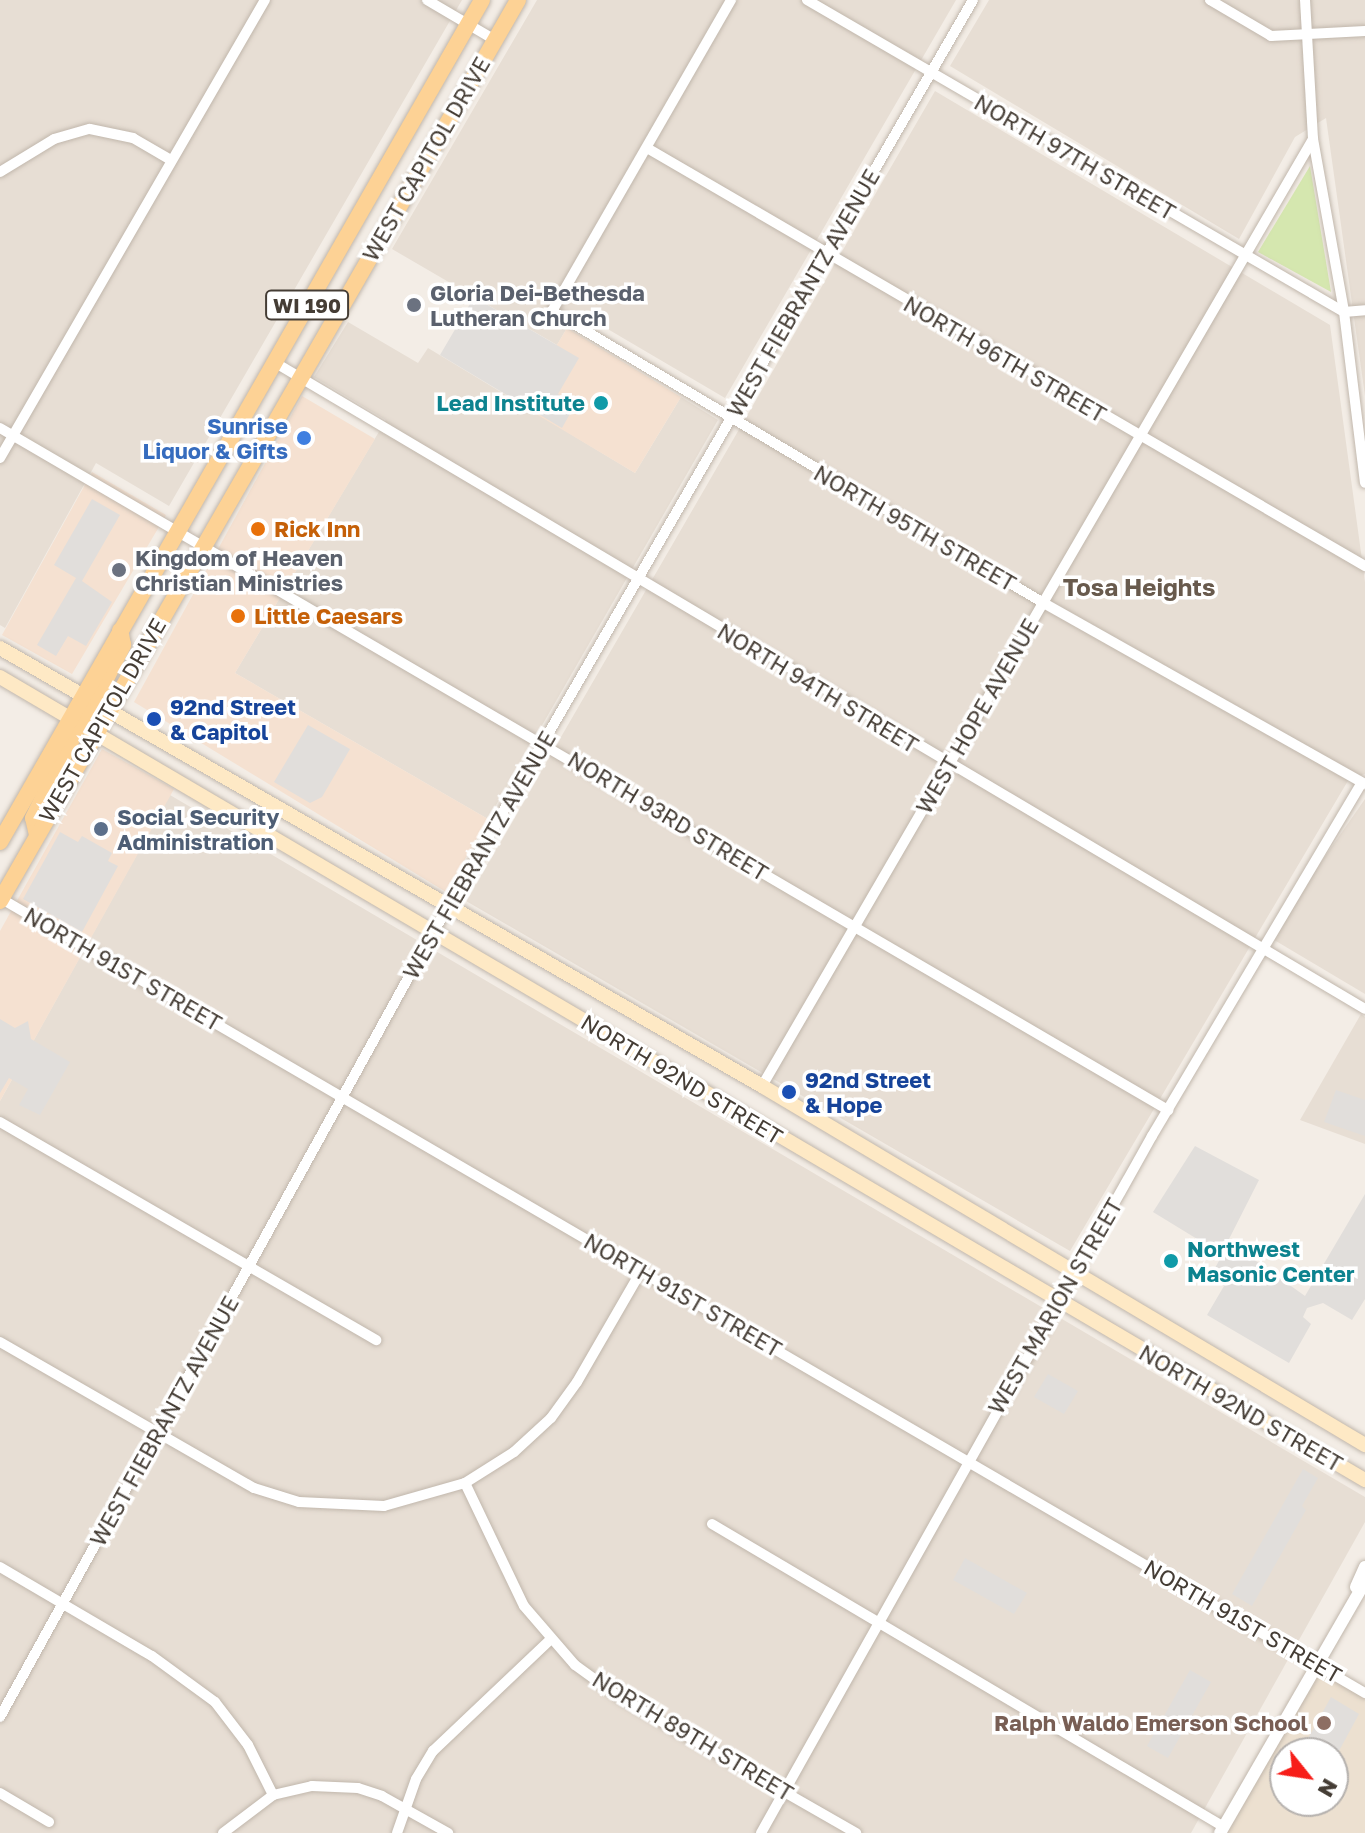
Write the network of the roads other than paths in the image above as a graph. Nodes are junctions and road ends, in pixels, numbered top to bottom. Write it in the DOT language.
graph roads {
  1 [pos="265,0"];
  2 [pos="427,0"];
  3 [pos="482,0"];
  4 [pos="518,0"];
  5 [pos="731,0"];
  6 [pos="807,0"];
  7 [pos="973,0"];
  8 [pos="1210,0"];
  9 [pos="1305,0"];
  10 [pos="468,24"];
  11 [pos="1365,31"];
  12 [pos="1310,36"];
  13 [pos="495,40"];
  14 [pos="931,73"];
  15 [pos="1313,139"];
  16 [pos="647,148"];
  17 [pos="171,160"];
  18 [pos="0,172"];
  19 [pos="825,255"];
  20 [pos="1243,256"];
  21 [pos="1365,310"];
  22 [pos="1344,312"];
  23 [pos="274,362"];
  24 [pos="299,378"];
  25 [pos="730,420"];
  26 [pos="0,428"];
  27 [pos="13,435"];
  28 [pos="1138,436"];
  29 [pos="0,458"];
  30 [pos="1365,483"];
  31 [pos="177,531"];
  32 [pos="203,543"];
  33 [pos="1365,566"];
  34 [pos="637,581"];
  35 [pos="1042,602"];
  36 [pos="0,648"];
  37 [pos="0,677"];
  38 [pos="95,702"];
  39 [pos="82,723"];
  40 [pos="544,742"];
  41 [pos="949,765"];
  42 [pos="1362,784"];
  43 [pos="0,842"];
  44 [pos="0,899"];
  45 [pos="449,906"];
  46 [pos="856,927"];
  47 [pos="434,931"];
  48 [pos="1263,947"];
  49 [pos="1365,1009"];
  50 [pos="762,1086"];
  51 [pos="343,1097"];
  52 [pos="1168,1110"];
  53 [pos="0,1122"];
  54 [pos="249,1267"];
  55 [pos="641,1271"];
  56 [pos="1075,1272"];
  57 [pos="1059,1302"];
  58 [pos="376,1340"];
  59 [pos="0,1342"];
  60 [pos="156,1434"];
  61 [pos="1365,1445"];
  62 [pos="967,1460"];
  63 [pos="1365,1480"];
  64 [pos="465,1483"];
  65 [pos="712,1524"];
  66 [pos="0,1567"];
  67 [pos="1365,1567"];
  68 [pos="1365,1582"];
  69 [pos="63,1603"];
  70 [pos="1349,1605"];
  71 [pos="878,1622"];
  72 [pos="550,1640"];
  73 [pos="1317,1664"];
  74 [pos="1365,1693"];
  75 [pos="0,1717"];
  76 [pos="785,1791"];
  77 [pos="0,1793"];
  78 [pos="273,1795"];
  79 [pos="404,1807"];
  80 [pos="49,1822"];
  81 [pos="1222,1830"];
  82 [pos="223,1833"];
  83 [pos="397,1833"];
  84 [pos="448,1833"];
  85 [pos="761,1833"];
  86 [pos="856,1833"];
  1 -- 17 [label="street"];
  2 -- 10 [label="street"];
  3 -- 10 [label="main road, WEST CAPITOL DRIVE / WI 190"];
  4 -- 13 [label="main road, WEST CAPITOL DRIVE / WI 190"];
  5 -- 16 [label="street"];
  6 -- 14 [label="street, NORTH 97TH STREET"];
  7 -- 14 [label="street, WEST FIEBRANTZ AVENUE"];
  8 -- 12 [label="street"];
  9 -- 12 [label="street"];
  10 -- 13 [label="street"];
  10 -- 23 [label="main road, WEST CAPITOL DRIVE / WI 190"];
  11 -- 12 [label="street"];
  12 -- 15 [label="street"];
  13 -- 24 [label="main road, WEST CAPITOL DRIVE / WI 190"];
  14 -- 19 [label="street, WEST FIEBRANTZ AVENUE"];
  14 -- 20 [label="street, NORTH 97TH STREET"];
  15 -- 20 [label="street, WEST HOPE AVENUE"];
  15 -- 22 [label="street"];
  16 -- 19 [label="street, NORTH 96TH STREET"];
  16 -- 25 [label="street, NORTH 95TH STREET"];
  17 -- 18 [label="street"];
  17 -- 27 [label="street"];
  19 -- 25 [label="street, WEST FIEBRANTZ AVENUE"];
  19 -- 28 [label="street, NORTH 96TH STREET"];
  20 -- 22 [label="street, NORTH 97TH STREET"];
  20 -- 28 [label="street, WEST HOPE AVENUE"];
  21 -- 22 [label="street"];
  22 -- 30 [label="street"];
  23 -- 24 [label="street, NORTH 94TH STREET"];
  23 -- 31 [label="main road, WEST CAPITOL DRIVE / WI 190"];
  24 -- 32 [label="main road, WEST CAPITOL DRIVE / WI 190"];
  24 -- 34 [label="street, NORTH 94TH STREET"];
  25 -- 34 [label="street, WEST FIEBRANTZ AVENUE"];
  25 -- 35 [label="street, NORTH 95TH STREET"];
  26 -- 27 [label="street, NORTH 93RD STREET"];
  27 -- 29 [label="street"];
  27 -- 31 [label="street, NORTH 93RD STREET"];
  28 -- 33 [label="street, NORTH 96TH STREET"];
  28 -- 35 [label="street, WEST HOPE AVENUE"];
  31 -- 32 [label="street, NORTH 93RD STREET"];
  31 -- 38 [label="main road, WEST CAPITOL DRIVE / WI 190"];
  32 -- 38 [label="main road, WEST CAPITOL DRIVE / WI 190"];
  32 -- 40 [label="street, NORTH 93RD STREET"];
  34 -- 40 [label="street, WEST FIEBRANTZ AVENUE"];
  34 -- 41 [label="street, NORTH 94TH STREET"];
  35 -- 41 [label="street, WEST HOPE AVENUE"];
  35 -- 42 [label="street, NORTH 95TH STREET"];
  36 -- 38 [label="main road, NORTH 92ND STREET"];
  37 -- 39 [label="main road, NORTH 92ND STREET"];
  38 -- 39 [label="main road, WEST CAPITOL DRIVE / WI 190"];
  38 -- 39 [label="main road"];
  38 -- 45 [label="main road, NORTH 92ND STREET"];
  39 -- 43 [label="main road, WEST CAPITOL DRIVE / WI 190"];
  39 -- 44 [label="main road, WEST CAPITOL DRIVE / WI 190"];
  39 -- 47 [label="main road, NORTH 92ND STREET"];
  40 -- 45 [label="street, WEST FIEBRANTZ AVENUE"];
  40 -- 46 [label="street, NORTH 93RD STREET"];
  41 -- 46 [label="street, WEST HOPE AVENUE"];
  41 -- 48 [label="street, NORTH 94TH STREET"];
  42 -- 48 [label="street, WEST MARION STREET"];
  44 -- 51 [label="street, NORTH 91ST STREET"];
  45 -- 47 [label="street, WEST FIEBRANTZ AVENUE"];
  45 -- 50 [label="main road, NORTH 92ND STREET"];
  46 -- 50 [label="street, WEST HOPE AVENUE"];
  46 -- 52 [label="street, NORTH 93RD STREET"];
  47 -- 51 [label="street, WEST FIEBRANTZ AVENUE"];
  47 -- 57 [label="main road, NORTH 92ND STREET"];
  48 -- 49 [label="street, NORTH 94TH STREET"];
  48 -- 52 [label="street, WEST MARION STREET"];
  50 -- 56 [label="main road, NORTH 92ND STREET"];
  51 -- 54 [label="street, WEST FIEBRANTZ AVENUE"];
  51 -- 55 [label="street, NORTH 91ST STREET"];
  52 -- 56 [label="street, WEST MARION STREET"];
  53 -- 54 [label="street"];
  54 -- 58 [label="street"];
  54 -- 60 [label="street, WEST FIEBRANTZ AVENUE"];
  55 -- 62 [label="street, NORTH 91ST STREET"];
  55 -- 64 [label="street"];
  56 -- 57 [label="street, WEST MARION STREET"];
  56 -- 61 [label="main road, NORTH 92ND STREET"];
  57 -- 62 [label="street, WEST MARION STREET"];
  57 -- 63 [label="main road, NORTH 92ND STREET"];
  59 -- 60 [label="street"];
  60 -- 64 [label="street"];
  60 -- 69 [label="street, WEST FIEBRANTZ AVENUE"];
  62 -- 71 [label="street, WEST MARION STREET"];
  62 -- 73 [label="street, NORTH 91ST STREET"];
  64 -- 72 [label="street, NORTH 89TH STREET"];
  65 -- 71 [label="street"];
  66 -- 69 [label="street"];
  67 -- 70 [label="street"];
  68 -- 70 [label="street"];
  69 -- 75 [label="street, WEST FIEBRANTZ AVENUE"];
  69 -- 78 [label="street"];
  70 -- 73 [label="street"];
  71 -- 76 [label="street, WEST MARION STREET"];
  71 -- 81 [label="street"];
  72 -- 76 [label="street, NORTH 89TH STREET"];
  72 -- 79 [label="street"];
  73 -- 74 [label="street, NORTH 91ST STREET"];
  73 -- 81 [label="street"];
  76 -- 85 [label="street, WEST MARION STREET"];
  76 -- 86 [label="street, NORTH 89TH STREET"];
  77 -- 80 [label="street"];
  78 -- 79 [label="street"];
  78 -- 82 [label="street"];
  79 -- 83 [label="street"];
  79 -- 84 [label="street"];
}
